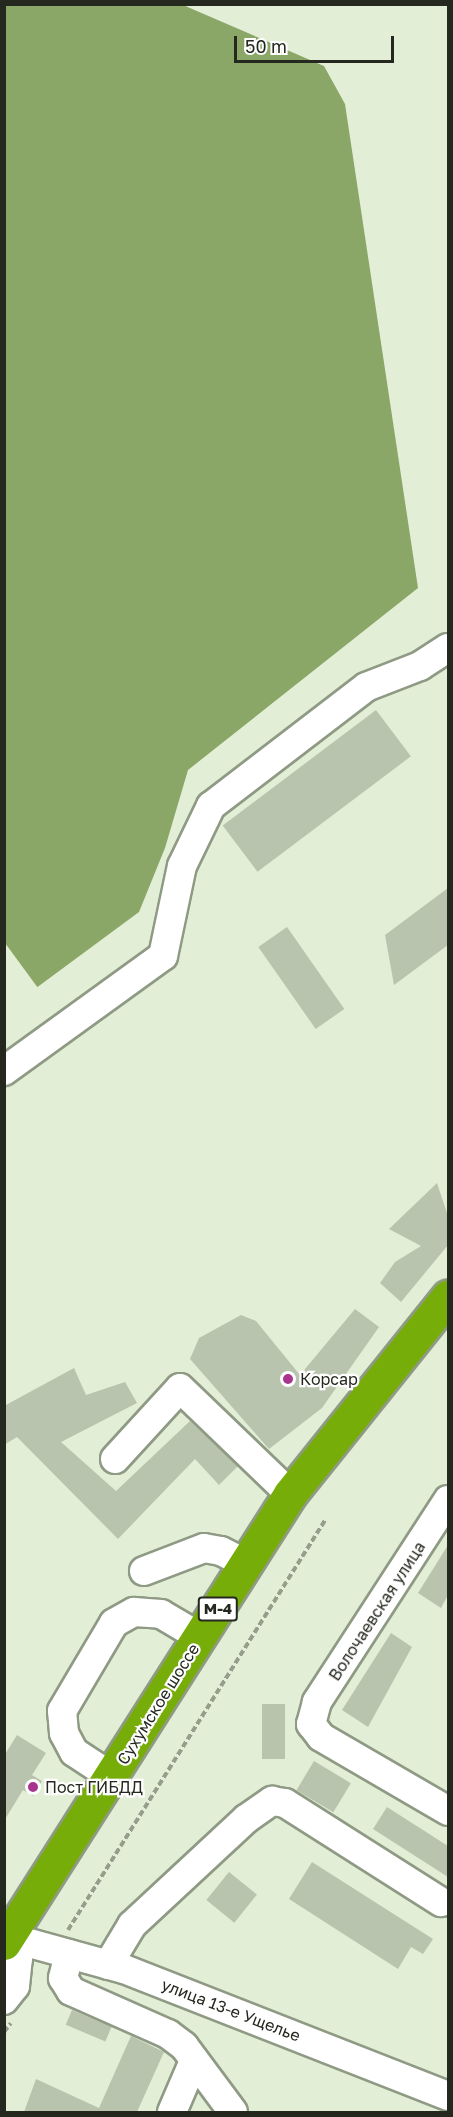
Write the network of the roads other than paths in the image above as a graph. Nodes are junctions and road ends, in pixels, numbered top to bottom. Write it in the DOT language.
graph roads {
  1 [pos="448,648"];
  2 [pos="4,1071"];
  3 [pos="448,1297"];
  4 [pos="115,1459"];
  5 [pos="290,1494"];
  6 [pos="448,1500"];
  7 [pos="246,1564"];
  8 [pos="144,1570"];
  9 [pos="200,1637"];
  10 [pos="112,1777"];
  11 [pos="448,1811"];
  12 [pos="441,1902"];
  13 [pos="6,1938"];
  14 [pos="62,1952"];
  15 [pos="108,1965"];
  16 [pos="12,2007"];
  17 [pos="194,2061"];
  18 [pos="448,2096"];
  19 [pos="172,2112"];
  20 [pos="233,2112"];
  1 -- 2 [label="street"];
  3 -- 5 [label="highway, Сухумское шоссе / М-4"];
  4 -- 5 [label="street"];
  5 -- 7 [label="highway, Сухумское шоссе / М-4"];
  6 -- 11 [label="street, Волочаевская улица"];
  7 -- 8 [label="street"];
  7 -- 9 [label="highway, Сухумское шоссе / М-4"];
  9 -- 10 [label="highway, Сухумское шоссе / М-4"];
  9 -- 10 [label="street"];
  10 -- 13 [label="highway, Сухумское шоссе / М-4"];
  12 -- 15 [label="street"];
  13 -- 14 [label="street, улица 13-е Ущелье"];
  13 -- 16 [label="street"];
  14 -- 15 [label="street, улица 13-е Ущелье"];
  14 -- 17 [label="street"];
  15 -- 18 [label="street, улица 13-е Ущелье"];
  17 -- 19 [label="street"];
  17 -- 20 [label="street"];
}
